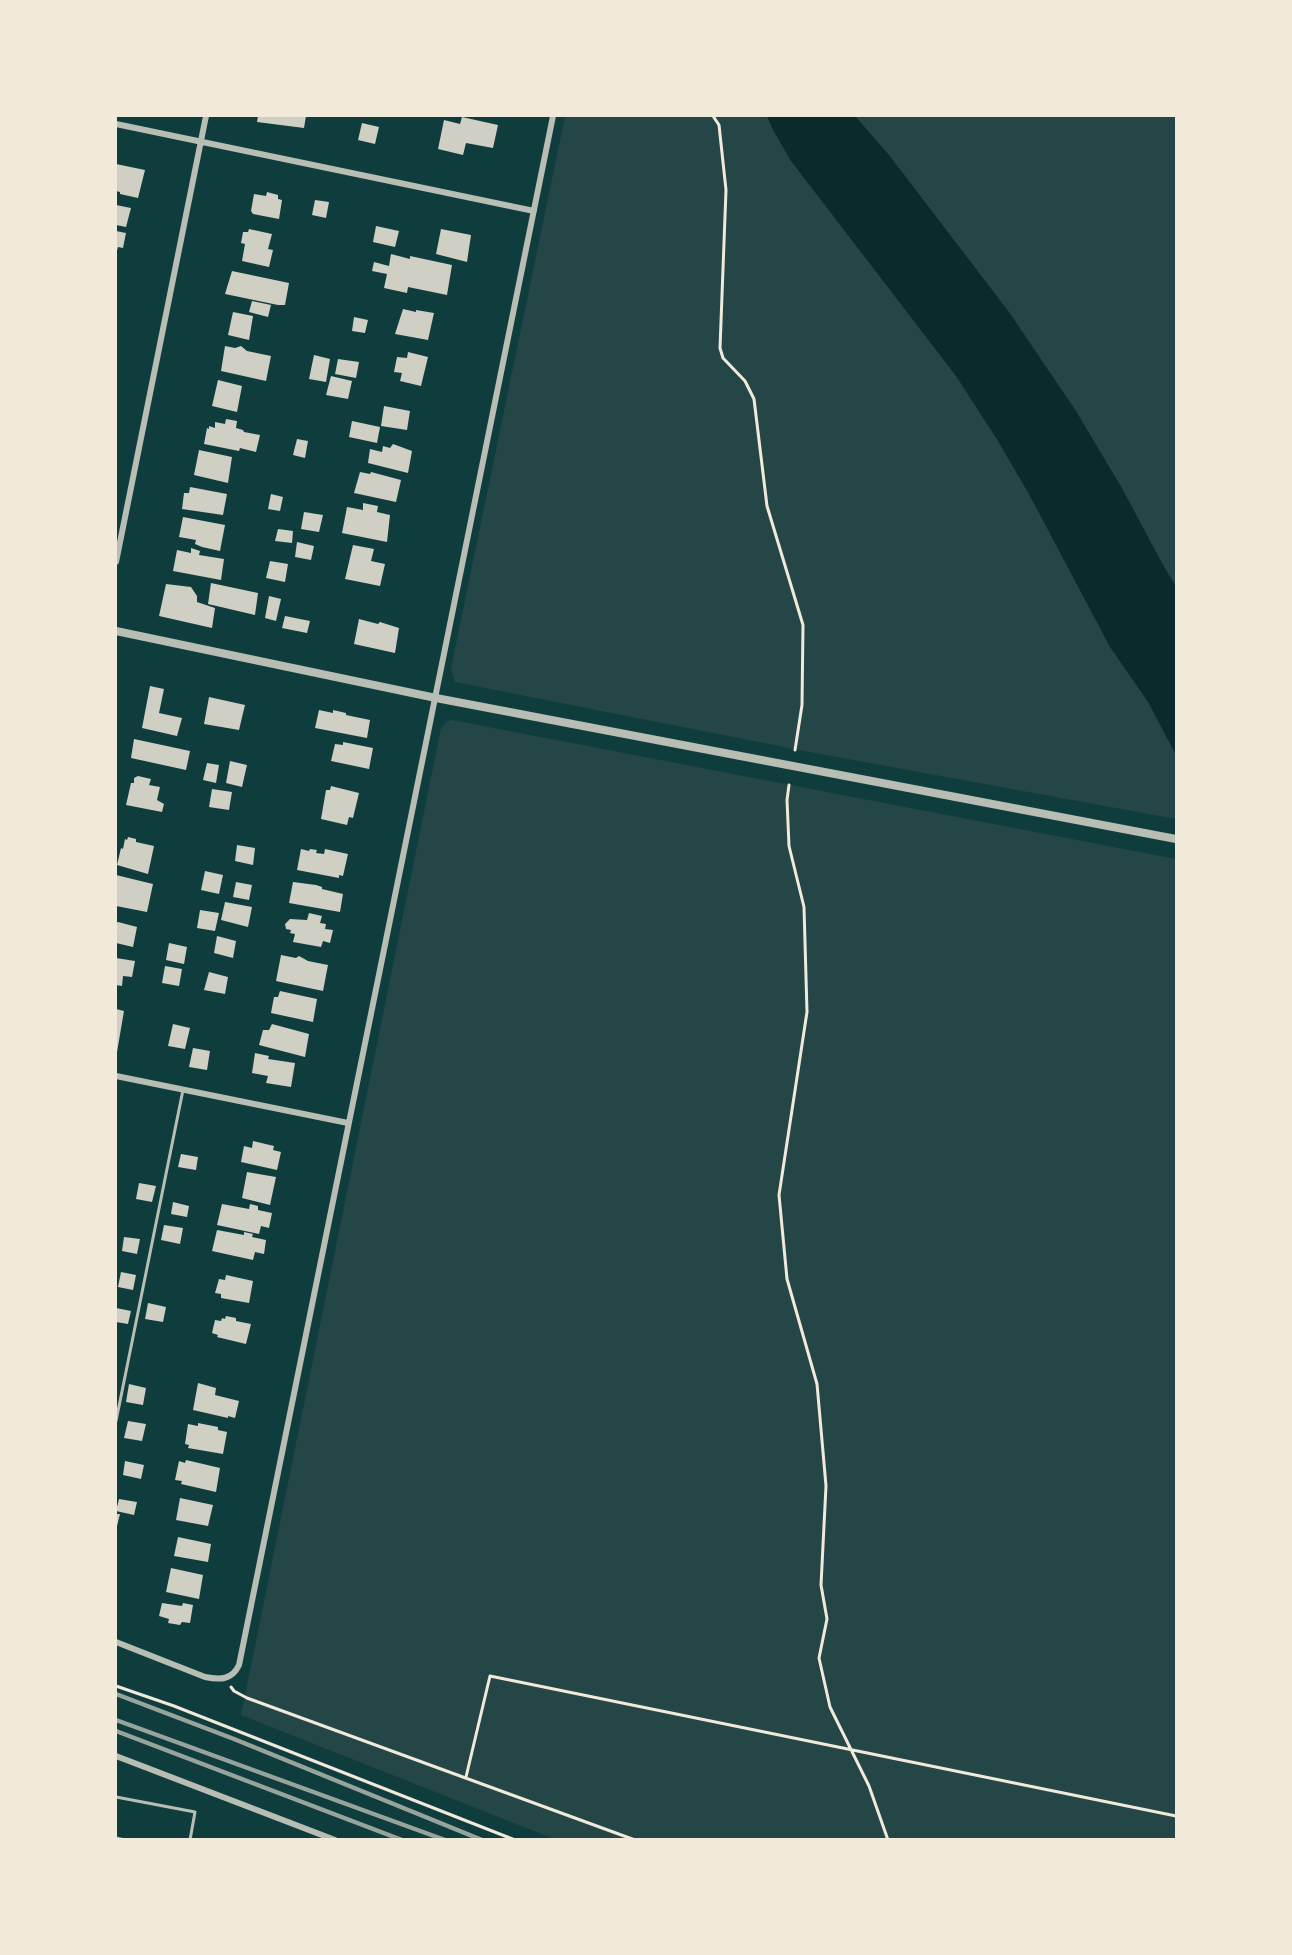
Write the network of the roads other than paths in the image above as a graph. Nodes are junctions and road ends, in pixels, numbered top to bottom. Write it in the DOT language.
graph roads {
  1 [pos="206,116"];
  2 [pos="553,116"];
  3 [pos="116,124"];
  4 [pos="201,141"];
  5 [pos="534,211"];
  6 [pos="116,562"];
  7 [pos="116,631"];
  8 [pos="436,698"];
  9 [pos="1176,839"];
  10 [pos="116,1076"];
  11 [pos="183,1090"];
  12 [pos="348,1123"];
  13 [pos="116,1420"];
  14 [pos="116,1642"];
  15 [pos="116,1756"];
  16 [pos="116,1797"];
  17 [pos="116,1838"];
  18 [pos="125,1839"];
  19 [pos="190,1839"];
  20 [pos="335,1839"];
  1 -- 4 [label="street"];
  2 -- 5 [label="street"];
  3 -- 4 [label="street"];
  4 -- 5 [label="street"];
  4 -- 6 [label="street"];
  5 -- 8 [label="street"];
  7 -- 8 [label="street"];
  8 -- 9 [label="street"];
  8 -- 12 [label="street"];
  10 -- 11 [label="street"];
  11 -- 12 [label="street"];
  11 -- 13 [label="lane"];
  12 -- 14 [label="street"];
  15 -- 20 [label="street"];
  16 -- 19 [label="lane"];
  17 -- 18 [label="lane"];
}
